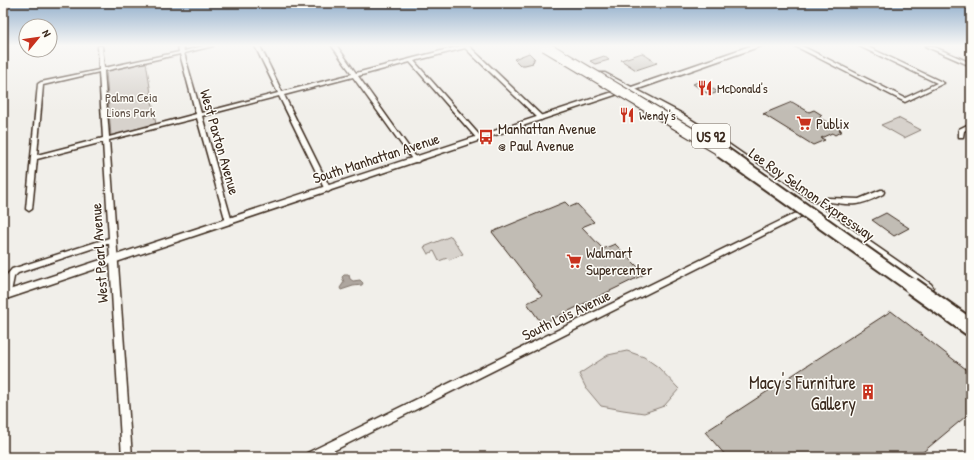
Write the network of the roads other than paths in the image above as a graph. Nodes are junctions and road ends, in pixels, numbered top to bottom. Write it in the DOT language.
graph roads {
  1 [pos="112,67"];
  2 [pos="186,67"];
  3 [pos="268,67"];
  4 [pos="350,67"];
  5 [pos="385,67"];
  6 [pos="417,67"];
  7 [pos="488,67"];
  8 [pos="573,67"];
  9 [pos="579,67"];
  10 [pos="580,67"];
  11 [pos="588,67"];
  12 [pos="590,67"];
  13 [pos="694,67"];
  14 [pos="840,67"];
  15 [pos="908,67"];
  16 [pos="102,70"];
  17 [pos="355,75"];
  18 [pos="629,89"];
  19 [pos="619,92"];
  20 [pos="281,94"];
  21 [pos="199,115"];
  22 [pos="541,118"];
  23 [pos="971,126"];
  24 [pos="961,136"];
  25 [pos="106,139"];
  26 [pos="480,139"];
  27 [pos="739,154"];
  28 [pos="34,158"];
  29 [pos="416,161"];
  30 [pos="328,190"];
  31 [pos="881,192"];
  32 [pos="29,209"];
  33 [pos="809,210"];
  34 [pos="230,222"];
  35 [pos="112,240"];
  36 [pos="113,260"];
  37 [pos="5,295"];
  38 [pos="971,321"];
  39 [pos="971,328"];
  40 [pos="971,333"];
  41 [pos="127,457"];
  42 [pos="311,457"];
  1 -- 16 [label="street"];
  2 -- 21 [label="street, West Paxton Avenue"];
  3 -- 20 [label="street"];
  4 -- 17 [label="street"];
  5 -- 17 [label="street"];
  6 -- 26 [label="street"];
  7 -- 22 [label="street"];
  8 -- 19 [label="main road, US 92"];
  9 -- 39 [label="highway, Lee Roy Selmon Expressway, bridge"];
  10 -- 18 [label="main road"];
  11 -- 38 [label="highway, Lee Roy Selmon Expressway, bridge"];
  12 -- 18 [label="main road, US 92"];
  13 -- 18 [label="main road, South Manhattan Avenue"];
  14 -- 15 [label="street"];
  16 -- 25 [label="street, West Pearl Avenue"];
  16 -- 28 [label="street"];
  17 -- 20 [label="street"];
  17 -- 29 [label="street"];
  18 -- 19 [label="main road, South Manhattan Avenue"];
  18 -- 27 [label="main road, US 92"];
  19 -- 22 [label="street, South Manhattan Avenue"];
  19 -- 27 [label="main road"];
  19 -- 33 [label="main road, US 92"];
  20 -- 21 [label="street"];
  20 -- 30 [label="street"];
  21 -- 25 [label="street"];
  21 -- 34 [label="street, West Paxton Avenue"];
  22 -- 26 [label="street, South Manhattan Avenue"];
  23 -- 24 [label="street"];
  25 -- 28 [label="street"];
  25 -- 35 [label="street, West Pearl Avenue"];
  26 -- 29 [label="street, South Manhattan Avenue"];
  27 -- 33 [label="main road, US 92"];
  28 -- 32 [label="street"];
  29 -- 30 [label="street, South Manhattan Avenue"];
  30 -- 34 [label="street, South Manhattan Avenue"];
  31 -- 33 [label="street, South Lois Avenue"];
  33 -- 38 [label="main road"];
  33 -- 40 [label="main road, US 92"];
  33 -- 42 [label="street, South Lois Avenue"];
  34 -- 36 [label="street, South Manhattan Avenue"];
  35 -- 36 [label="street, West Pearl Avenue"];
  35 -- 37 [label="street"];
  36 -- 37 [label="street, South Manhattan Avenue"];
  36 -- 41 [label="street, West Pearl Avenue"];
}
